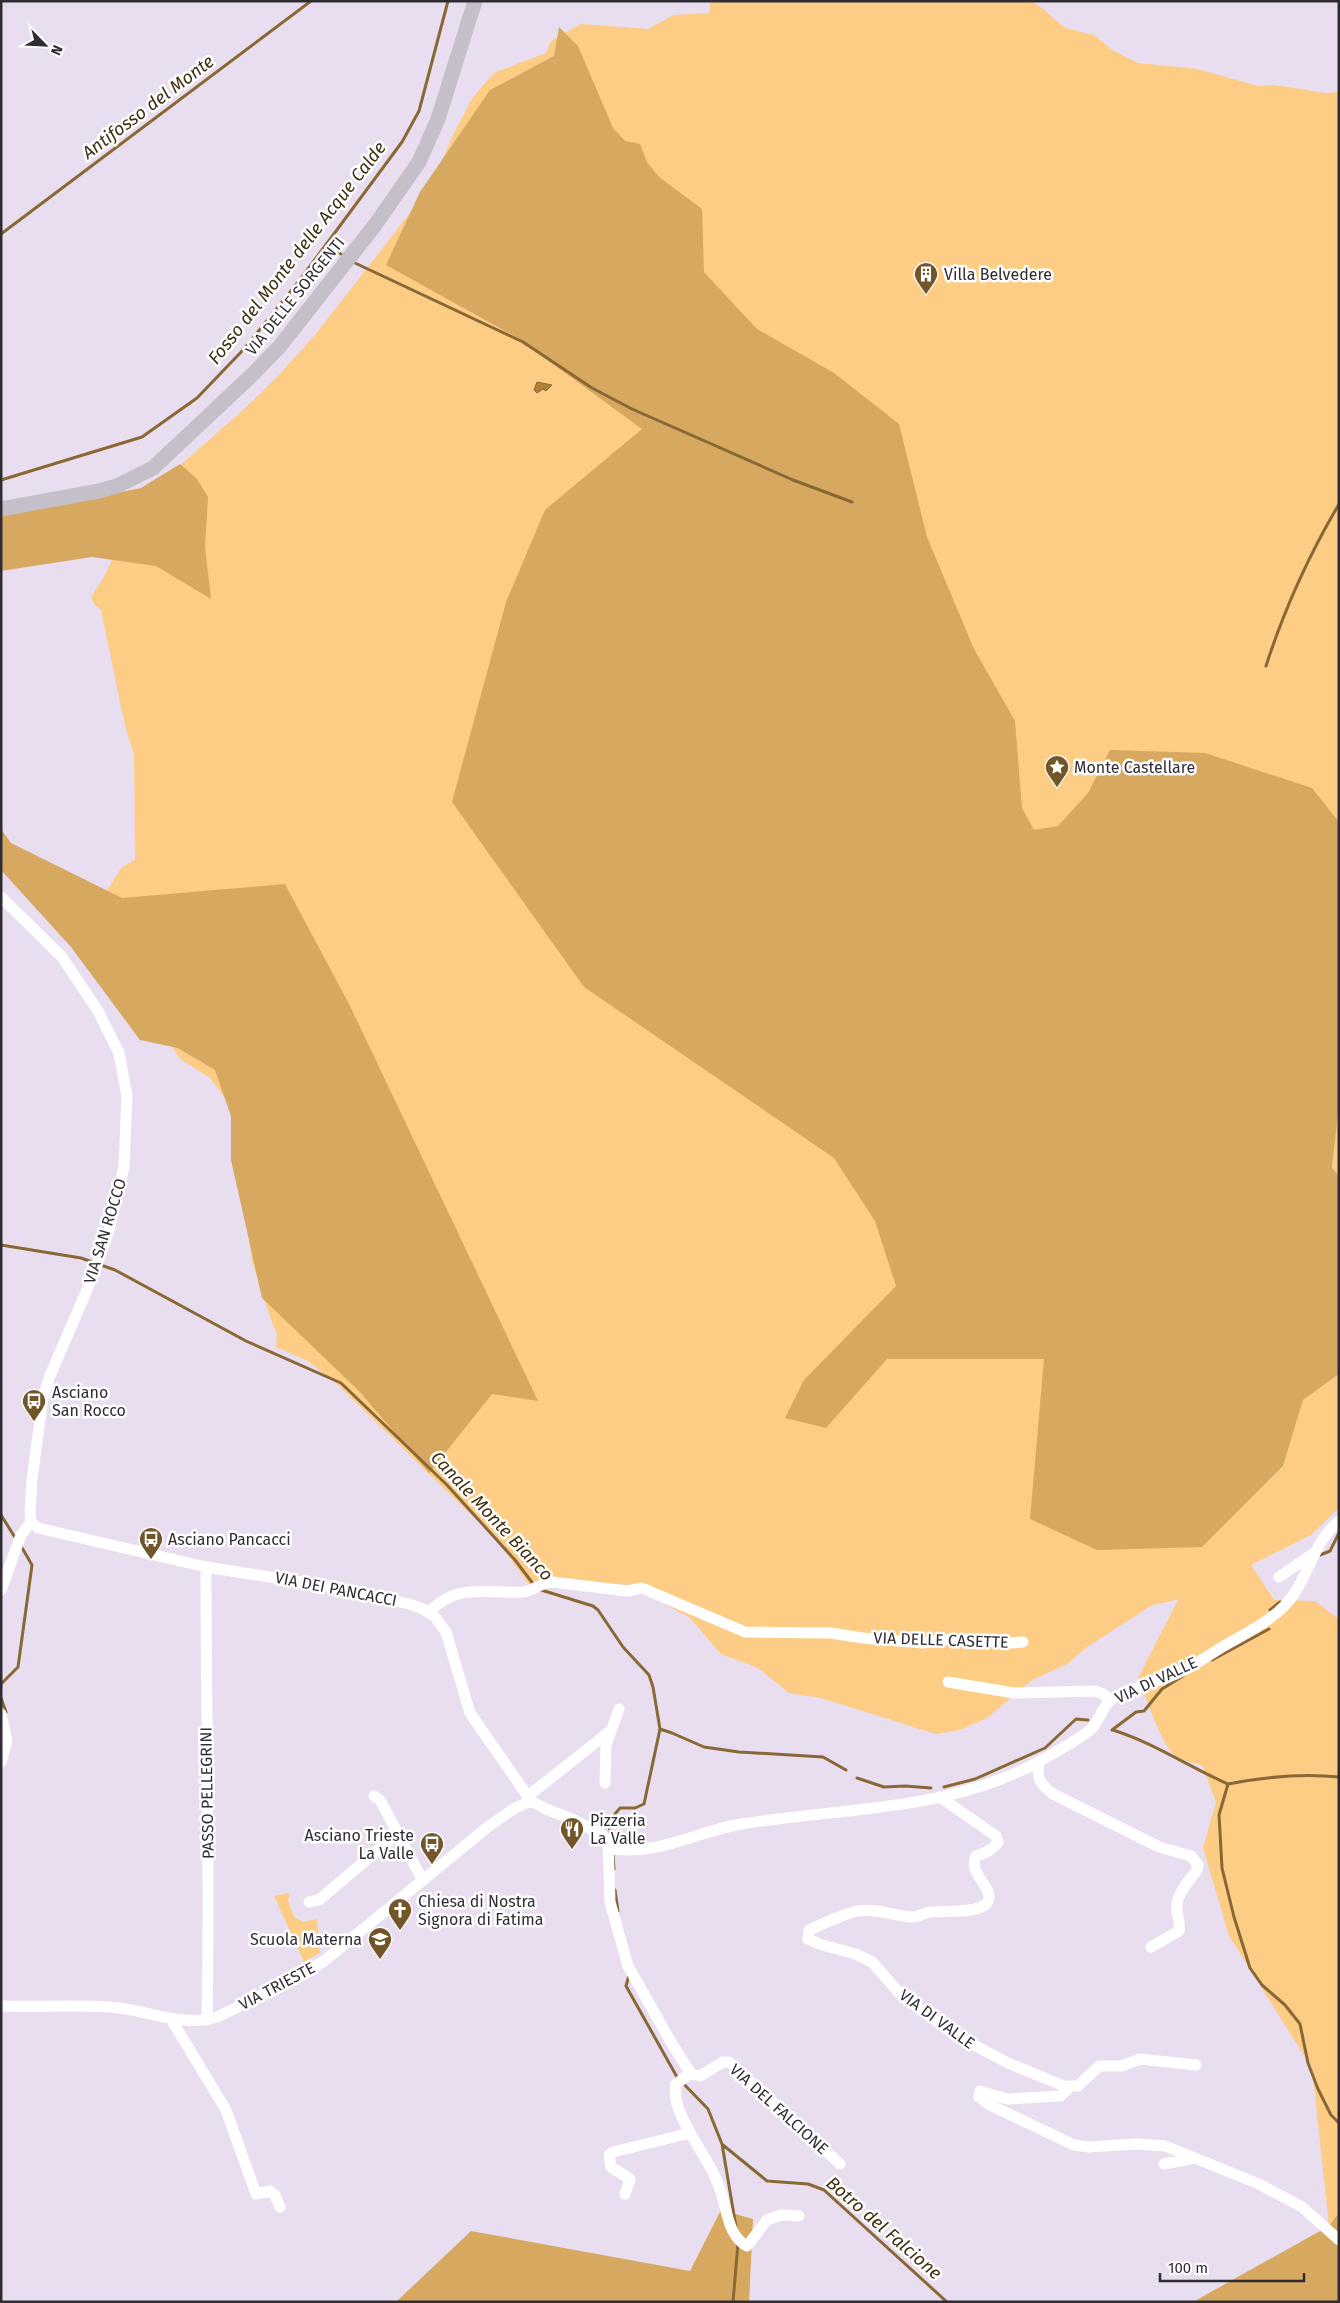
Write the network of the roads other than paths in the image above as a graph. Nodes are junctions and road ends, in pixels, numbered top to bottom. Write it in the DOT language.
graph roads {
  1 [pos="475,1"];
  2 [pos="1,509"];
  3 [pos="1,897"];
  4 [pos="1339,1521"];
  5 [pos="31,1522"];
  6 [pos="1316,1552"];
  7 [pos="206,1567"];
  8 [pos="1279,1577"];
  9 [pos="1,1590"];
  10 [pos="429,1612"];
  11 [pos="1023,1642"];
  12 [pos="948,1682"];
  13 [pos="1110,1700"];
  14 [pos="619,1708"];
  15 [pos="3,1720"];
  16 [pos="609,1732"];
  17 [pos="1,1762"];
  18 [pos="1038,1762"];
  19 [pos="605,1783"];
  20 [pos="374,1796"];
  21 [pos="940,1797"];
  22 [pos="530,1798"];
  23 [pos="397,1834"];
  24 [pos="614,1849"];
  25 [pos="422,1879"];
  26 [pos="309,1902"];
  27 [pos="1151,1947"];
  28 [pos="1,2006"];
  29 [pos="171,2018"];
  30 [pos="207,2020"];
  31 [pos="1196,2065"];
  32 [pos="688,2074"];
  33 [pos="1064,2086"];
  34 [pos="690,2133"];
  35 [pos="1195,2158"];
  36 [pos="840,2164"];
  37 [pos="1164,2164"];
  38 [pos="625,2194"];
  39 [pos="280,2207"];
  40 [pos="799,2216"];
  41 [pos="1339,2240"];
  1 -- 2 [label="main road, VIA DELLE SORGENTI"];
  3 -- 5 [label="street, VIA SAN ROCCO"];
  4 -- 6 [label="street, VIA DI VALLE"];
  5 -- 7 [label="street, VIA DEI PANCACCI"];
  5 -- 9 [label="street"];
  6 -- 8 [label="street"];
  6 -- 13 [label="street, VIA DI VALLE"];
  7 -- 10 [label="street, VIA DEI PANCACCI"];
  7 -- 30 [label="street, PASSO PELLEGRINI"];
  10 -- 11 [label="street, VIA DELLE CASETTE"];
  10 -- 22 [label="street, VIA DEI PANCACCI"];
  12 -- 13 [label="street"];
  13 -- 18 [label="street, VIA DI VALLE"];
  14 -- 16 [label="street"];
  15 -- 17 [label="street"];
  16 -- 19 [label="street"];
  16 -- 22 [label="street, VIA TRIESTE"];
  18 -- 21 [label="street, VIA DI VALLE"];
  18 -- 27 [label="street"];
  20 -- 23 [label="street"];
  21 -- 24 [label="street, VIA DI VALLE"];
  21 -- 33 [label="street, VIA DI VALLE"];
  22 -- 24 [label="street"];
  22 -- 25 [label="street, VIA TRIESTE"];
  23 -- 25 [label="street"];
  23 -- 26 [label="street"];
  24 -- 32 [label="street"];
  25 -- 30 [label="street, VIA TRIESTE"];
  28 -- 29 [label="street, VIA TRIESTE"];
  29 -- 30 [label="street, VIA TRIESTE"];
  29 -- 39 [label="street"];
  31 -- 33 [label="street"];
  32 -- 34 [label="street, VIA DEL FALCIONE"];
  32 -- 36 [label="street, VIA DEL FALCIONE"];
  33 -- 35 [label="street"];
  34 -- 38 [label="street"];
  34 -- 40 [label="street, VIA DEL FALCIONE"];
  35 -- 37 [label="street"];
  35 -- 41 [label="street"];
}
